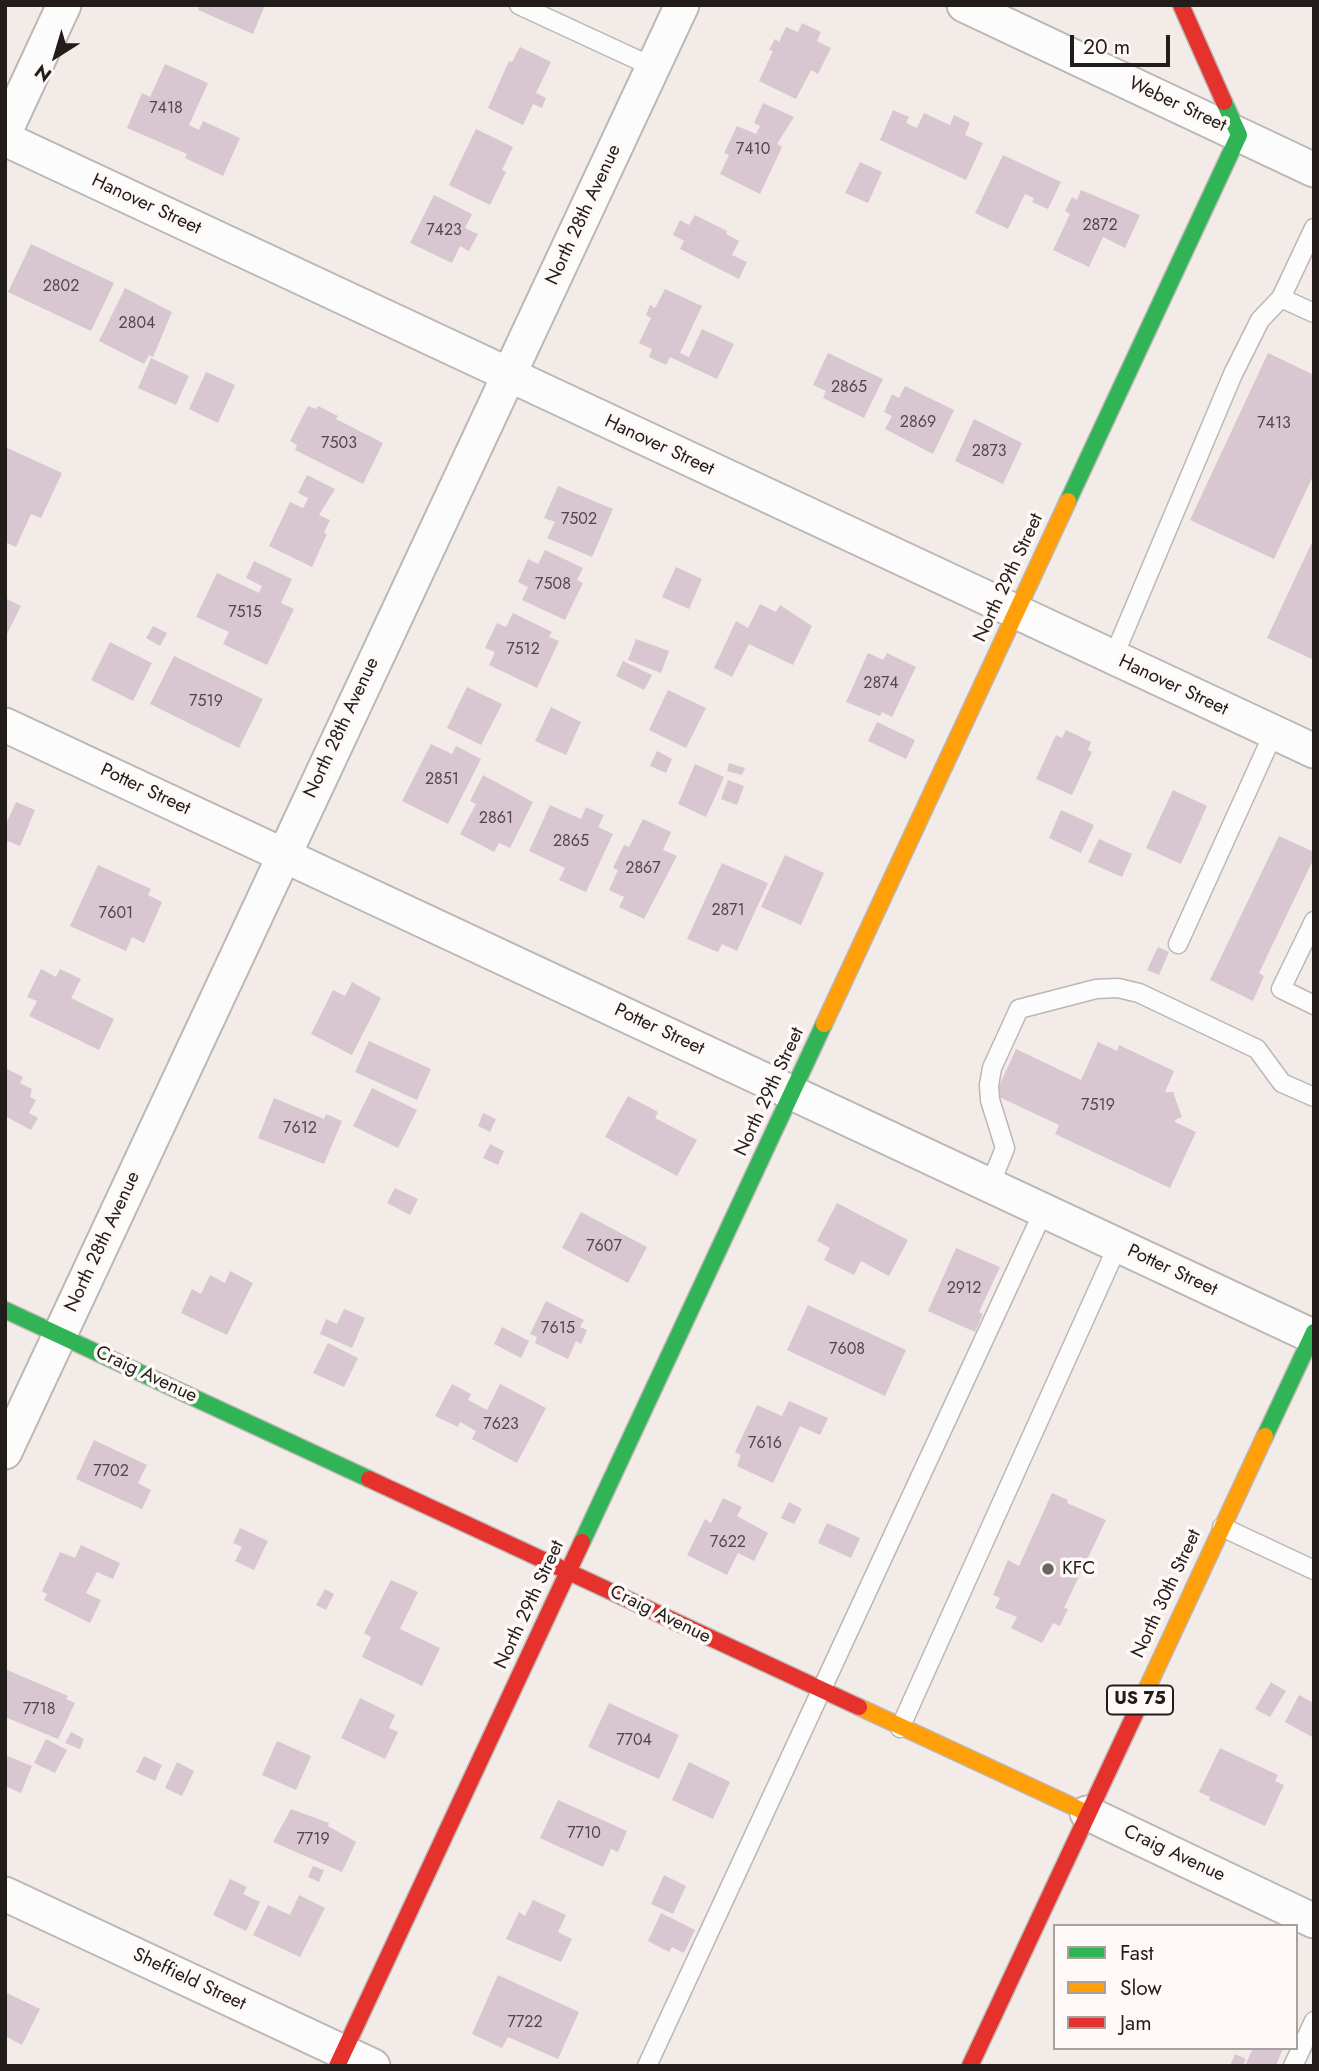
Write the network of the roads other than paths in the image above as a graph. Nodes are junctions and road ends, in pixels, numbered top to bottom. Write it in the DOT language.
graph roads {
  1 [pos="64,5"];
  2 [pos="519,5"];
  3 [pos="682,5"];
  4 [pos="964,5"];
  5 [pos="1181,5"];
  6 [pos="653,67"];
  7 [pos="5,132"];
  8 [pos="1239,135"];
  9 [pos="5,139"];
  10 [pos="1314,170"];
  11 [pos="1314,228"];
  12 [pos="1281,298"];
  13 [pos="1314,313"];
  14 [pos="509,375"];
  15 [pos="1016,613"];
  16 [pos="1113,658"];
  17 [pos="5,725"];
  18 [pos="1274,732"];
  19 [pos="1314,751"];
  20 [pos="283,854"];
  21 [pos="1314,921"];
  22 [pos="1178,944"];
  23 [pos="1314,1005"];
  24 [pos="793,1093"];
  25 [pos="1314,1097"];
  26 [pos="990,1185"];
  27 [pos="1044,1210"];
  28 [pos="1118,1245"];
  29 [pos="5,1310"];
  30 [pos="60,1335"];
  31 [pos="1313,1335"];
  32 [pos="5,1452"];
  33 [pos="1222,1527"];
  34 [pos="1314,1570"];
  35 [pos="569,1572"];
  36 [pos="821,1692"];
  37 [pos="900,1728"];
  38 [pos="1087,1814"];
  39 [pos="5,1894"];
  40 [pos="1314,1921"];
  41 [pos="1314,2021"];
  42 [pos="351,2061"];
  43 [pos="647,2066"];
  44 [pos="970,2066"];
  45 [pos="1293,2066"];
  1 -- 7 [label="street"];
  2 -- 6 [label="lane"];
  3 -- 6 [label="street, North 28th Avenue"];
  4 -- 8 [label="street, Weber Street"];
  5 -- 8 [label="main road"];
  6 -- 14 [label="street, North 28th Avenue"];
  8 -- 10 [label="street, Weber Street"];
  8 -- 15 [label="main road, North 29th Street"];
  9 -- 14 [label="street, Hanover Street"];
  11 -- 12 [label="lane"];
  12 -- 13 [label="lane"];
  12 -- 16 [label="lane"];
  14 -- 15 [label="street, Hanover Street"];
  14 -- 20 [label="street, North 28th Avenue"];
  15 -- 16 [label="street, Hanover Street"];
  15 -- 24 [label="main road, North 29th Street"];
  16 -- 18 [label="street, Hanover Street"];
  17 -- 20 [label="street, Potter Street"];
  18 -- 19 [label="street, Hanover Street"];
  18 -- 22 [label="lane"];
  20 -- 24 [label="street, Potter Street"];
  20 -- 30 [label="street, North 28th Avenue"];
  21 -- 23 [label="lane"];
  24 -- 26 [label="street, Potter Street"];
  24 -- 35 [label="main road, North 29th Street"];
  25 -- 26 [label="lane"];
  26 -- 27 [label="street, Potter Street"];
  27 -- 28 [label="street, Potter Street"];
  27 -- 36 [label="lane"];
  28 -- 31 [label="street, Potter Street"];
  28 -- 37 [label="lane"];
  29 -- 30 [label="main road, Craig Avenue"];
  30 -- 32 [label="street, North 28th Avenue"];
  30 -- 35 [label="main road, Craig Avenue"];
  31 -- 33 [label="main road, North 30th Street / US 75"];
  33 -- 34 [label="lane"];
  33 -- 38 [label="main road, North 30th Street / US 75"];
  35 -- 36 [label="main road, Craig Avenue"];
  35 -- 42 [label="main road, North 29th Street"];
  36 -- 37 [label="main road, Craig Avenue"];
  36 -- 43 [label="lane"];
  37 -- 38 [label="main road, Craig Avenue"];
  38 -- 40 [label="street, Craig Avenue"];
  38 -- 44 [label="main road, North 30th Street / US 75"];
  39 -- 42 [label="street, Sheffield Street"];
  41 -- 45 [label="lane"];
}
